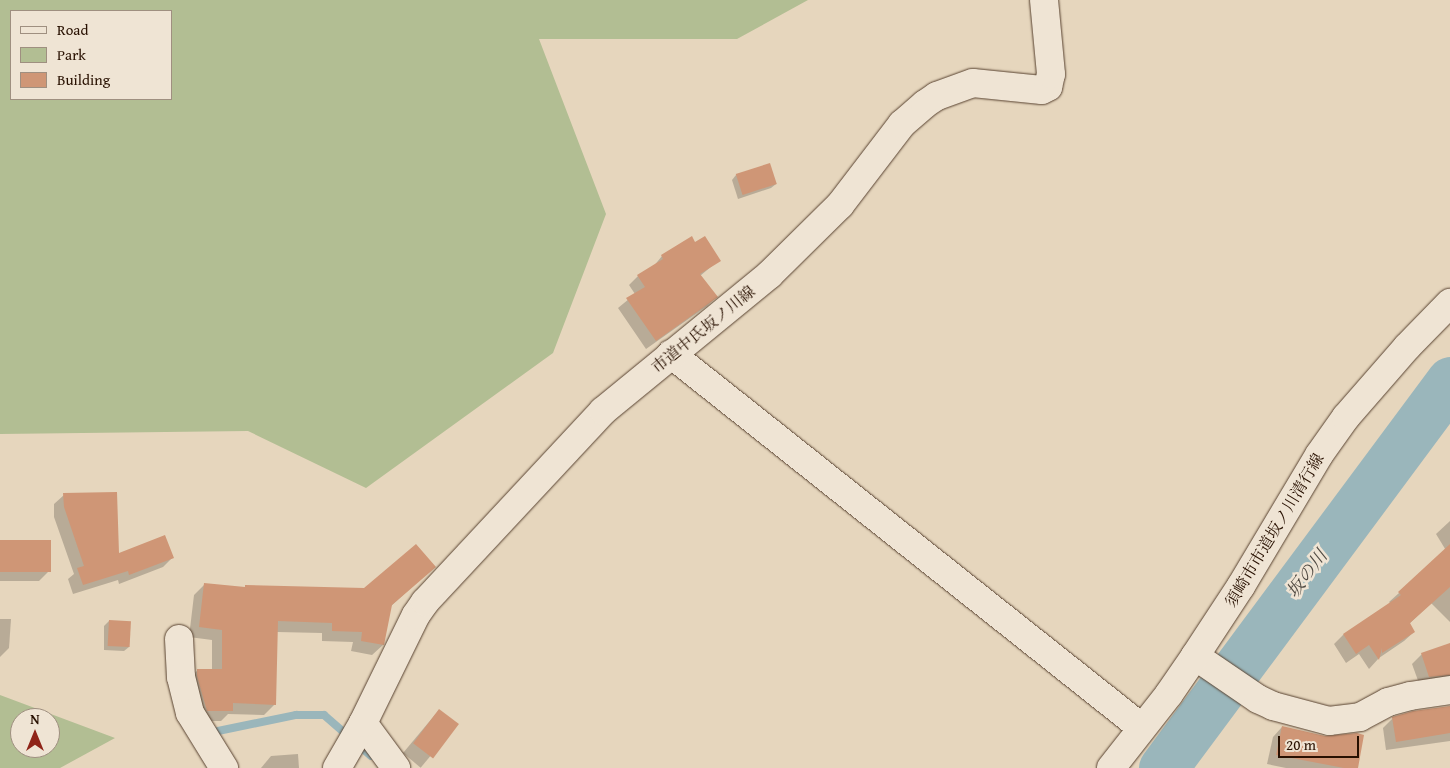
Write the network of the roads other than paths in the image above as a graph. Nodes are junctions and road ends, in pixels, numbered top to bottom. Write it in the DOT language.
graph roads {
  1 [pos="1044,0"];
  2 [pos="1450,303"];
  3 [pos="671,354"];
  4 [pos="179,638"];
  5 [pos="1201,659"];
  6 [pos="1450,690"];
  7 [pos="1142,728"];
  8 [pos="357,732"];
  9 [pos="224,768"];
  10 [pos="337,768"];
  11 [pos="396,768"];
  12 [pos="1111,768"];
  1 -- 3 [label="street, 市道中氏坂ノ川線"];
  2 -- 5 [label="street, 須崎市市道坂ノ川清行線"];
  3 -- 7 [label="street"];
  3 -- 8 [label="street, 市道中氏坂ノ川線"];
  4 -- 9 [label="street"];
  5 -- 6 [label="street"];
  5 -- 7 [label="street, 須崎市市道坂ノ川清行線"];
  7 -- 12 [label="street, 須崎市市道坂ノ川清行線"];
  8 -- 10 [label="street, 市道中氏坂ノ川線"];
  8 -- 11 [label="street"];
}
